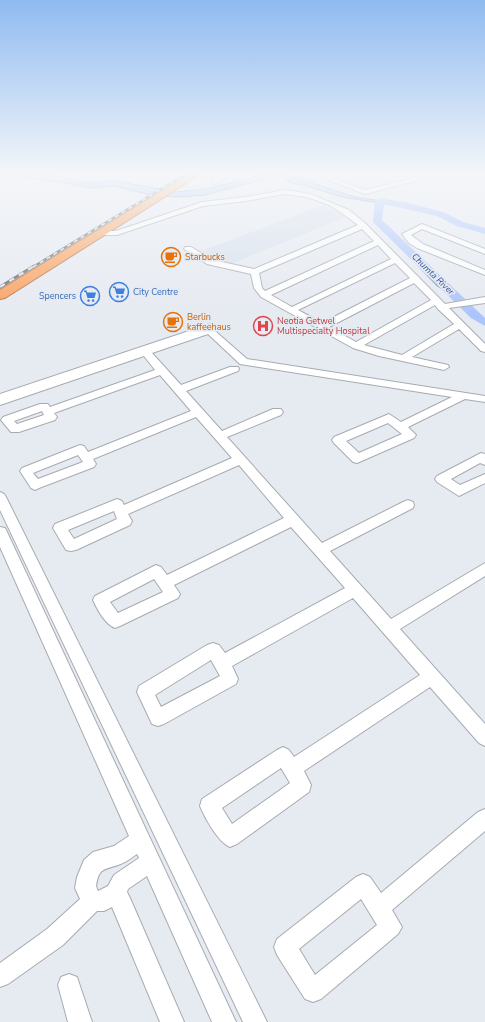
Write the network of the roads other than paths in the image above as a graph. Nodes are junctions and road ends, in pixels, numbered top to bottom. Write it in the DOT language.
graph roads {
  1 [pos="124,220"];
  2 [pos="156,220"];
  3 [pos="355,220"];
  4 [pos="363,226"];
  5 [pos="102,233"];
  6 [pos="379,242"];
  7 [pos="472,246"];
  8 [pos="188,249"];
  9 [pos="485,252"];
  10 [pos="449,258"];
  11 [pos="396,260"];
  12 [pos="256,272"];
  13 [pos="485,273"];
  14 [pos="415,279"];
  15 [pos="0,295"];
  16 [pos="264,295"];
  17 [pos="485,301"];
  18 [pos="438,304"];
  19 [pos="292,310"];
  20 [pos="459,325"];
  21 [pos="322,328"];
  22 [pos="356,346"];
  23 [pos="484,349"];
  24 [pos="144,351"];
  25 [pos="404,358"];
  26 [pos="444,367"];
  27 [pos="234,370"];
  28 [pos="161,371"];
  29 [pos="178,390"];
  30 [pos="465,395"];
  31 [pos="0,398"];
  32 [pos="485,399"];
  33 [pos="0,402"];
  34 [pos="47,412"];
  35 [pos="198,412"];
  36 [pos="277,412"];
  37 [pos="399,427"];
  38 [pos="219,436"];
  39 [pos="86,457"];
  40 [pos="240,460"];
  41 [pos="485,461"];
  42 [pos="485,478"];
  43 [pos="0,497"];
  44 [pos="408,505"];
  45 [pos="121,512"];
  46 [pos="293,520"];
  47 [pos="0,532"];
  48 [pos="320,550"];
  49 [pos="485,569"];
  50 [pos="164,583"];
  51 [pos="355,590"];
  52 [pos="389,628"];
  53 [pos="222,663"];
  54 [pos="432,676"];
  55 [pos="482,728"];
  56 [pos="291,770"];
  57 [pos="485,819"];
  58 [pos="141,840"];
  59 [pos="151,861"];
  60 [pos="115,893"];
  61 [pos="93,901"];
  62 [pos="379,908"];
  63 [pos="0,976"];
  64 [pos="69,985"];
  65 [pos="80,1022"];
  66 [pos="172,1022"];
  67 [pos="224,1022"];
  68 [pos="255,1022"];
  1 -- 5 [label="highway"];
  2 -- 5 [label="street"];
  3 -- 4 [label="street"];
  4 -- 6 [label="street"];
  4 -- 12 [label="street"];
  5 -- 15 [label="highway"];
  6 -- 11 [label="street"];
  6 -- 16 [label="street"];
  7 -- 9 [label="street"];
  7 -- 10 [label="street"];
  7 -- 10 [label="street"];
  8 -- 12 [label="street"];
  10 -- 13 [label="street"];
  11 -- 14 [label="street"];
  11 -- 19 [label="street"];
  12 -- 16 [label="street"];
  14 -- 18 [label="street"];
  14 -- 21 [label="street"];
  16 -- 19 [label="street"];
  17 -- 18 [label="street"];
  18 -- 20 [label="street"];
  18 -- 22 [label="street"];
  19 -- 21 [label="street"];
  20 -- 23 [label="street"];
  20 -- 25 [label="street"];
  21 -- 22 [label="street"];
  22 -- 25 [label="street"];
  24 -- 28 [label="street"];
  24 -- 30 [label="street"];
  24 -- 31 [label="street"];
  24 -- 33 [label="street"];
  25 -- 26 [label="street"];
  27 -- 29 [label="street"];
  28 -- 29 [label="street"];
  28 -- 34 [label="street"];
  29 -- 35 [label="street"];
  30 -- 32 [label="street"];
  30 -- 37 [label="street"];
  35 -- 38 [label="street"];
  35 -- 39 [label="street"];
  36 -- 38 [label="street"];
  37 -- 37 [label="street"];
  38 -- 40 [label="street"];
  40 -- 45 [label="street"];
  40 -- 46 [label="street"];
  41 -- 42 [label="street"];
  43 -- 68 [label="street"];
  44 -- 48 [label="street"];
  46 -- 48 [label="street"];
  46 -- 50 [label="street"];
  47 -- 58 [label="street"];
  48 -- 51 [label="street"];
  49 -- 52 [label="street"];
  51 -- 52 [label="street"];
  51 -- 53 [label="street"];
  52 -- 54 [label="street"];
  53 -- 53 [label="street"];
  54 -- 55 [label="street"];
  54 -- 56 [label="street"];
  56 -- 56 [label="street"];
  57 -- 62 [label="street"];
  58 -- 59 [label="street"];
  58 -- 61 [label="street"];
  59 -- 60 [label="street"];
  59 -- 67 [label="street"];
  60 -- 61 [label="street"];
  60 -- 66 [label="street"];
  61 -- 63 [label="street"];
  62 -- 62 [label="street"];
  64 -- 65 [label="street"];
}
